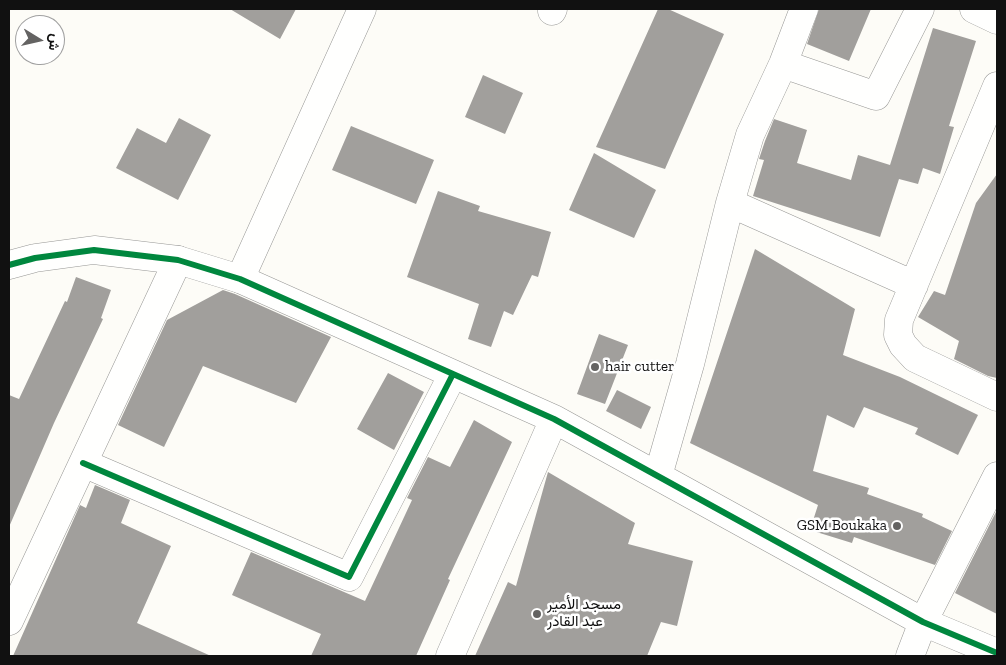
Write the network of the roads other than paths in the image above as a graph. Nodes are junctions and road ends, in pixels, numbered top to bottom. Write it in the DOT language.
graph roads {
  1 [pos="362,9"];
  2 [pos="804,9"];
  3 [pos="920,9"];
  4 [pos="974,9"];
  5 [pos="997,20"];
  6 [pos="783,64"];
  7 [pos="997,86"];
  8 [pos="730,202"];
  9 [pos="178,260"];
  10 [pos="9,265"];
  11 [pos="240,279"];
  12 [pos="914,285"];
  13 [pos="453,374"];
  14 [pos="997,397"];
  15 [pos="554,419"];
  16 [pos="83,463"];
  17 [pos="658,476"];
  18 [pos="997,476"];
  19 [pos="9,621"];
  20 [pos="923,622"];
  21 [pos="997,653"];
  22 [pos="450,656"];
  23 [pos="910,656"];
  1 -- 11 [label="street"];
  2 -- 6 [label="street"];
  3 -- 6 [label="street"];
  4 -- 5 [label="street"];
  6 -- 8 [label="street"];
  7 -- 12 [label="street"];
  8 -- 12 [label="street"];
  8 -- 17 [label="street"];
  9 -- 10 [label="street"];
  9 -- 11 [label="street"];
  9 -- 16 [label="street"];
  11 -- 13 [label="street"];
  12 -- 14 [label="street"];
  13 -- 15 [label="street"];
  13 -- 16 [label="street"];
  15 -- 17 [label="street"];
  15 -- 22 [label="street"];
  16 -- 19 [label="street"];
  17 -- 20 [label="street"];
  18 -- 20 [label="street"];
  20 -- 21 [label="street"];
  20 -- 23 [label="street"];
}
